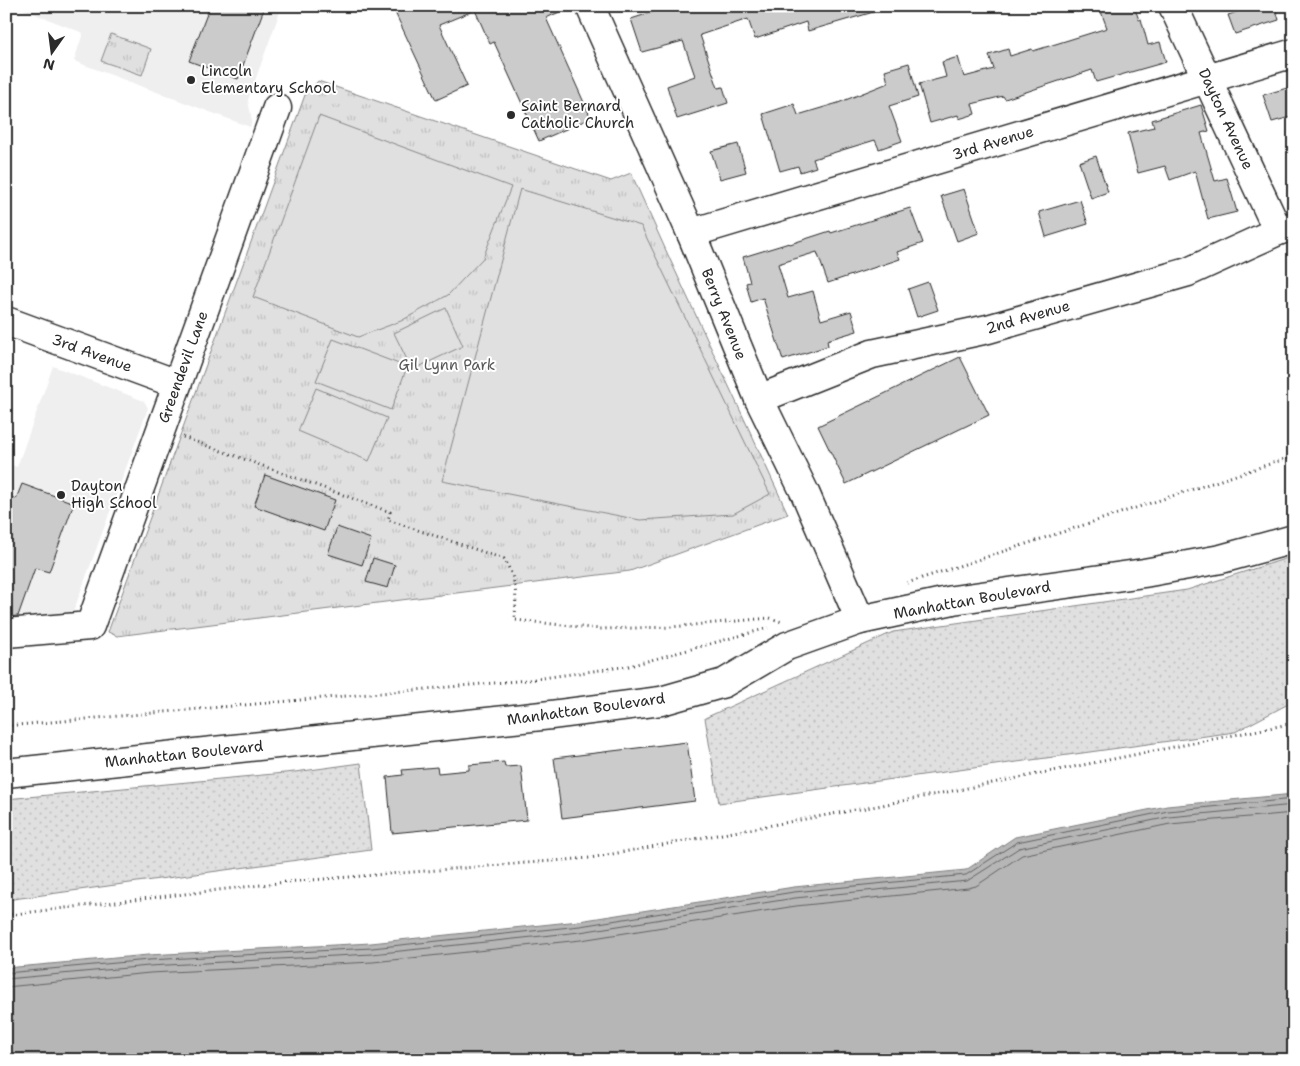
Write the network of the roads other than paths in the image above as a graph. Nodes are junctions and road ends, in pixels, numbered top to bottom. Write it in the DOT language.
graph roads {
  1 [pos="590,6"];
  2 [pos="1173,6"];
  3 [pos="1294,53"];
  4 [pos="1207,79"];
  5 [pos="277,108"];
  6 [pos="1286,229"];
  7 [pos="691,234"];
  8 [pos="6,321"];
  9 [pos="177,384"];
  10 [pos="759,399"];
  11 [pos="1294,539"];
  12 [pos="860,620"];
  13 [pos="6,633"];
  14 [pos="6,772"];
  1 -- 7 [label="street, Berry Avenue"];
  2 -- 4 [label="street, Dayton Avenue"];
  3 -- 4 [label="street, 3rd Avenue"];
  4 -- 6 [label="street, Dayton Avenue"];
  4 -- 7 [label="street, 3rd Avenue"];
  5 -- 9 [label="street, Greendevil Lane"];
  6 -- 10 [label="street, 2nd Avenue"];
  7 -- 10 [label="street, Berry Avenue"];
  8 -- 9 [label="street, 3rd Avenue"];
  9 -- 13 [label="street, Greendevil Lane"];
  10 -- 12 [label="street, Berry Avenue"];
  11 -- 12 [label="street, Manhattan Boulevard"];
  12 -- 14 [label="street, Manhattan Boulevard"];
}
